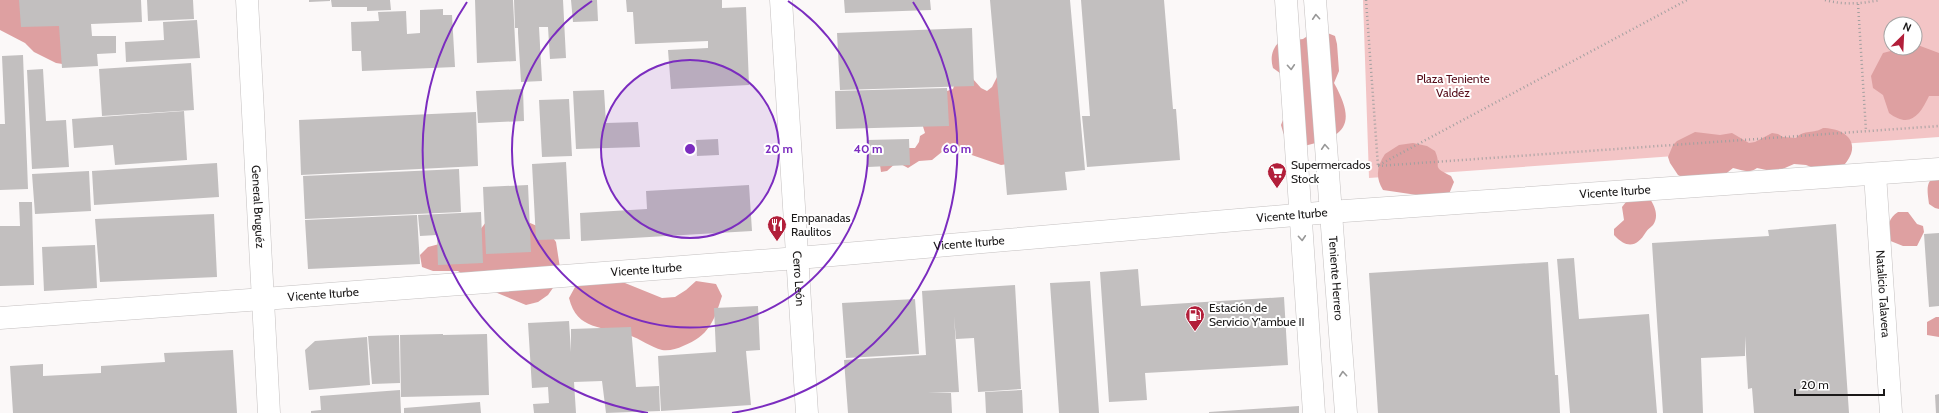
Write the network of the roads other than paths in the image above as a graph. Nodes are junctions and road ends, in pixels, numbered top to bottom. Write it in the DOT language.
graph roads {
  1 [pos="248,0"];
  2 [pos="781,0"];
  3 [pos="1286,0"];
  4 [pos="1315,0"];
  5 [pos="1939,169"];
  6 [pos="1875,174"];
  7 [pos="1330,212"];
  8 [pos="1301,215"];
  9 [pos="798,258"];
  10 [pos="264,300"];
  11 [pos="0,318"];
  12 [pos="268,413"];
  13 [pos="807,413"];
  14 [pos="1314,413"];
  15 [pos="1346,413"];
  16 [pos="1891,413"];
  1 -- 10 [label="street, General Bruguéz"];
  2 -- 9 [label="street, Cerro León"];
  3 -- 8 [label="street, one-way"];
  7 -- 4 [label="street, Teniente Herrero, one-way"];
  5 -- 6 [label="street, Vicente Iturbe"];
  6 -- 7 [label="street, Vicente Iturbe"];
  6 -- 16 [label="street, Natalicio Talavera"];
  7 -- 8 [label="street, Vicente Iturbe"];
  15 -- 7 [label="street, Teniente Herrero, one-way"];
  8 -- 9 [label="street, Vicente Iturbe"];
  8 -- 14 [label="street, one-way"];
  9 -- 10 [label="street, Vicente Iturbe"];
  9 -- 13 [label="street, Cerro León"];
  10 -- 11 [label="street, Vicente Iturbe"];
  10 -- 12 [label="street, General Bruguéz"];
}
